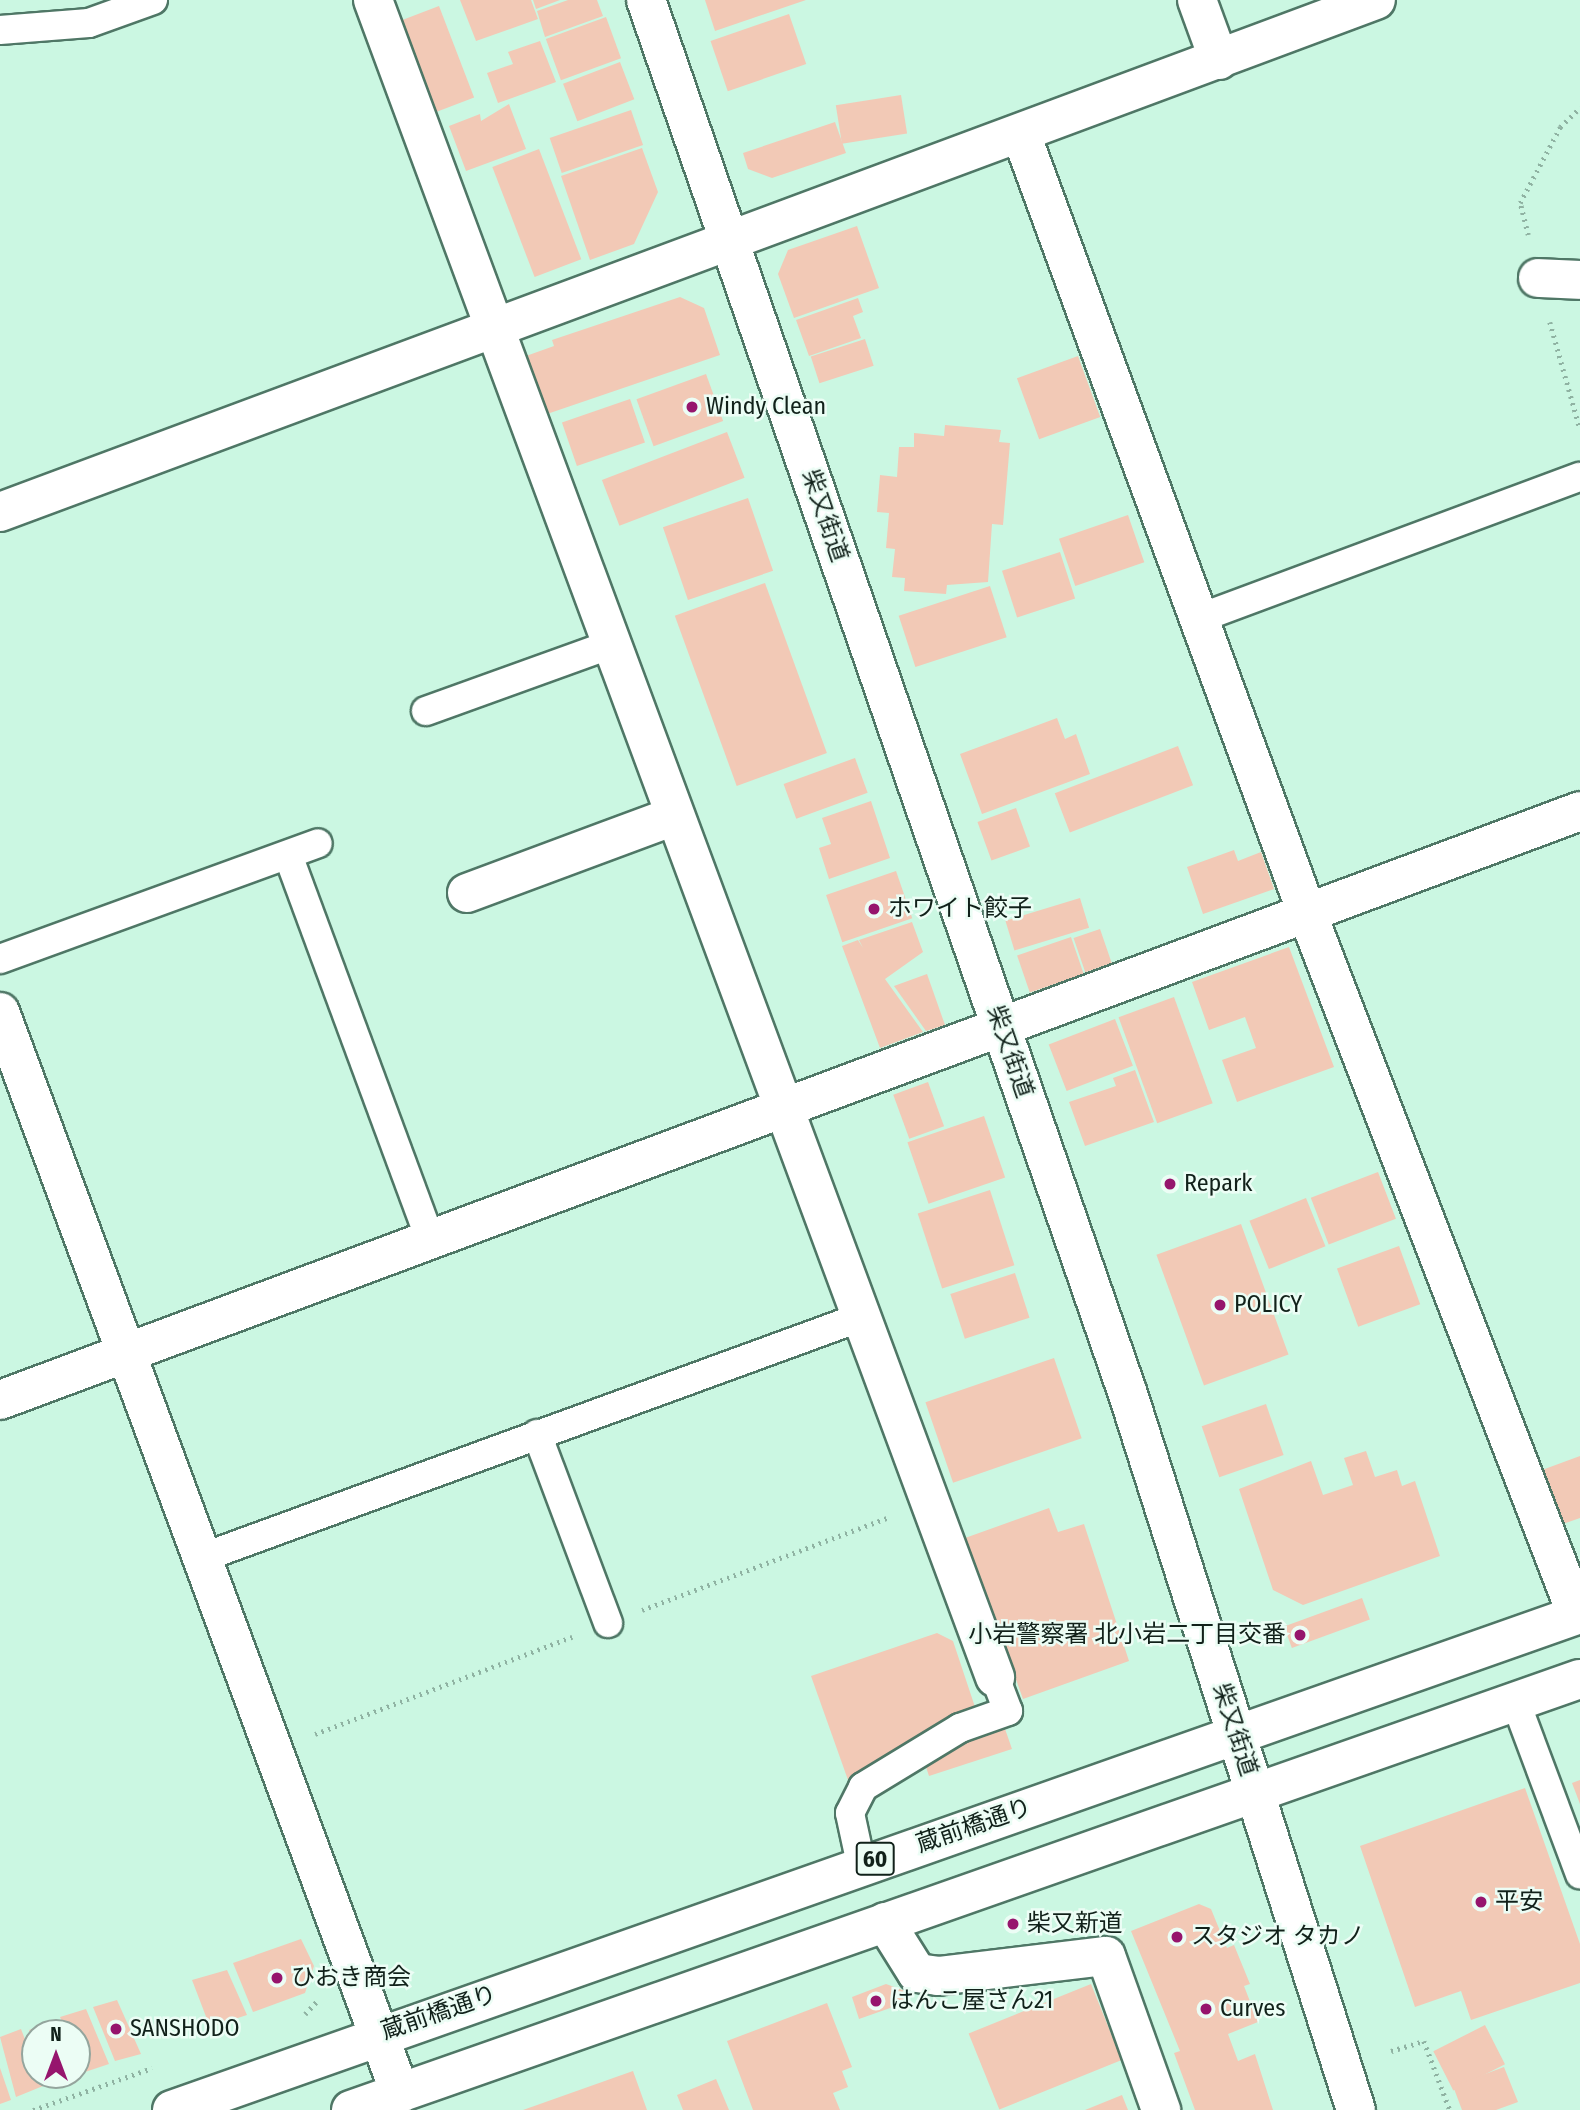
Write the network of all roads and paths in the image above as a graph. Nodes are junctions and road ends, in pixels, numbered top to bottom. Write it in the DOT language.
graph roads {
  1 [pos="153,0"];
  2 [pos="373,0"];
  3 [pos="646,0"];
  4 [pos="1197,0"];
  5 [pos="1376,0"];
  6 [pos="0,30"];
  7 [pos="1219,60"];
  8 [pos="1021,134"];
  9 [pos="730,243"];
  10 [pos="1538,278"];
  11 [pos="1580,280"];
  12 [pos="494,327"];
  13 [pos="1580,477"];
  14 [pos="0,512"];
  15 [pos="1200,618"];
  16 [pos="612,644"];
  17 [pos="426,711"];
  18 [pos="1580,811"];
  19 [pos="674,816"];
  20 [pos="317,843"];
  21 [pos="288,855"];
  22 [pos="467,893"];
  23 [pos="1307,913"];
  24 [pos="0,959"];
  25 [pos="0,1012"];
  26 [pos="1002,1028"];
  27 [pos="10,1063"];
  28 [pos="786,1109"];
  29 [pos="431,1241"];
  30 [pos="864,1316"];
  31 [pos="128,1352"];
  32 [pos="0,1401"];
  33 [pos="537,1434"];
  34 [pos="204,1557"];
  35 [pos="1579,1615"];
  36 [pos="608,1623"];
  37 [pos="995,1677"];
  38 [pos="1580,1679"];
  39 [pos="1516,1703"];
  40 [pos="1239,1736"];
  41 [pos="1256,1796"];
  42 [pos="861,1864"];
  43 [pos="1580,1874"];
  44 [pos="885,1922"];
  45 [pos="321,1989"];
  46 [pos="291,2020"];
  47 [pos="380,2034"];
  48 [pos="1391,2052"];
  49 [pos="162,2065"];
  50 [pos="403,2101"];
  51 [pos="33,2110"];
  52 [pos="172,2110"];
  53 [pos="351,2110"];
  54 [pos="1161,2110"];
  55 [pos="1356,2110"];
  56 [pos="1450,2110"];
  1 -- 6 [label="lane"];
  2 -- 12 [label="street"];
  3 -- 9 [label="street, 柴又街道"];
  4 -- 7 [label="street"];
  5 -- 7 [label="street"];
  7 -- 8 [label="street"];
  8 -- 9 [label="street"];
  8 -- 15 [label="street"];
  9 -- 12 [label="street"];
  9 -- 26 [label="street, 柴又街道"];
  10 -- 11 [label="street"];
  12 -- 14 [label="street"];
  12 -- 16 [label="street"];
  13 -- 15 [label="lane"];
  15 -- 23 [label="street"];
  16 -- 17 [label="lane"];
  16 -- 19 [label="street"];
  18 -- 23 [label="street"];
  19 -- 22 [label="street"];
  19 -- 28 [label="street"];
  20 -- 21 [label="lane"];
  21 -- 24 [label="lane"];
  21 -- 29 [label="lane"];
  23 -- 26 [label="street"];
  23 -- 35 [label="street"];
  25 -- 27 [label="street"];
  26 -- 28 [label="street"];
  26 -- 40 [label="street, 柴又街道"];
  27 -- 31 [label="street"];
  28 -- 29 [label="street"];
  28 -- 30 [label="street"];
  29 -- 31 [label="street"];
  30 -- 33 [label="lane"];
  30 -- 37 [label="street"];
  31 -- 32 [label="street"];
  31 -- 34 [label="street"];
  33 -- 34 [label="lane"];
  33 -- 36 [label="lane"];
  34 -- 47 [label="street"];
  35 -- 40 [label="street, 蔵前橋通り / 60"];
  37 -- 42 [label="lane"];
  38 -- 39 [label="street"];
  39 -- 41 [label="street"];
  39 -- 43 [label="lane"];
  40 -- 41 [label="street, 柴又街道"];
  40 -- 42 [label="street, 蔵前橋通り / 60"];
  41 -- 44 [label="street"];
  41 -- 55 [label="street, 柴又街道"];
  42 -- 47 [label="street, 蔵前橋通り / 60"];
  44 -- 50 [label="street"];
  44 -- 54 [label="street"];
  45 -- 46 [label="path"];
  47 -- 50 [label="street"];
  47 -- 52 [label="street, 蔵前橋通り / 60"];
  48 -- 56 [label="path"];
  49 -- 51 [label="path"];
  50 -- 53 [label="street"];
}
